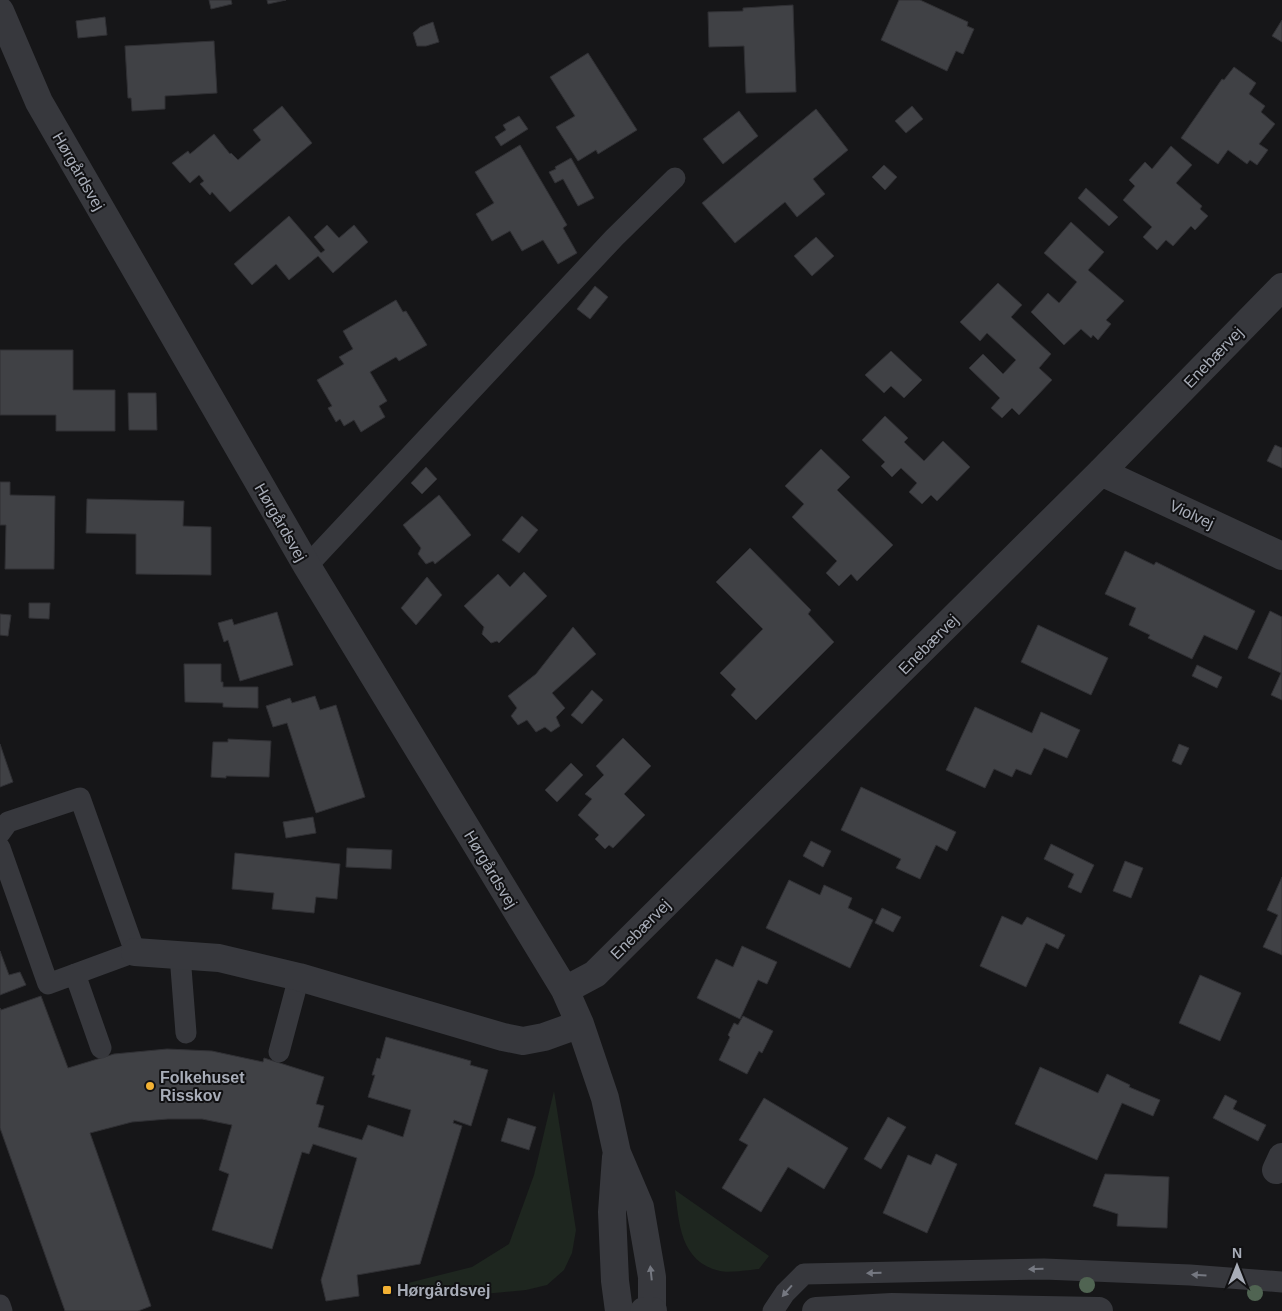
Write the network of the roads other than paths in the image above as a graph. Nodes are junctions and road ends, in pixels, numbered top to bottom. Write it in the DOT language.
graph roads {
  1 [pos="0,11"];
  2 [pos="675,178"];
  3 [pos="1282,287"];
  4 [pos="1101,472"];
  5 [pos="1282,556"];
  6 [pos="307,566"];
  7 [pos="0,833"];
  8 [pos="0,848"];
  9 [pos="135,952"];
  10 [pos="180,955"];
  11 [pos="75,974"];
  12 [pos="299,977"];
  13 [pos="565,990"];
  14 [pos="580,1024"];
  15 [pos="186,1033"];
  16 [pos="101,1048"];
  17 [pos="279,1052"];
  18 [pos="617,1153"];
  19 [pos="1282,1282"];
  20 [pos="0,1305"];
  21 [pos="893,1309"];
  22 [pos="2,1311"];
  23 [pos="619,1311"];
  24 [pos="644,1311"];
  25 [pos="652,1311"];
  26 [pos="773,1311"];
  27 [pos="816,1311"];
  28 [pos="1099,1311"];
  1 -- 6 [label="street, Hørgårdsvej"];
  2 -- 6 [label="lane"];
  3 -- 4 [label="street, Enebærvej"];
  4 -- 5 [label="street, Violvej"];
  4 -- 13 [label="street, Enebærvej"];
  6 -- 13 [label="street, Hørgårdsvej"];
  7 -- 9 [label="lane"];
  8 -- 11 [label="lane"];
  9 -- 10 [label="street"];
  9 -- 11 [label="lane"];
  10 -- 12 [label="street"];
  10 -- 15 [label="lane"];
  11 -- 16 [label="lane"];
  12 -- 14 [label="street"];
  12 -- 17 [label="lane"];
  13 -- 14 [label="street, Hørgårdsvej"];
  14 -- 18 [label="street, Hørgårdsvej"];
  18 -- 23 [label="street, Hørgårdsvej"];
  25 -- 18 [label="street, Hørgårdsvej, one-way"];
  19 -- 26 [label="lane, one-way"];
  20 -- 22 [label="lane"];
  21 -- 27 [label="street"];
  21 -- 28 [label="street"];
  24 -- 25 [label="street"];
}
